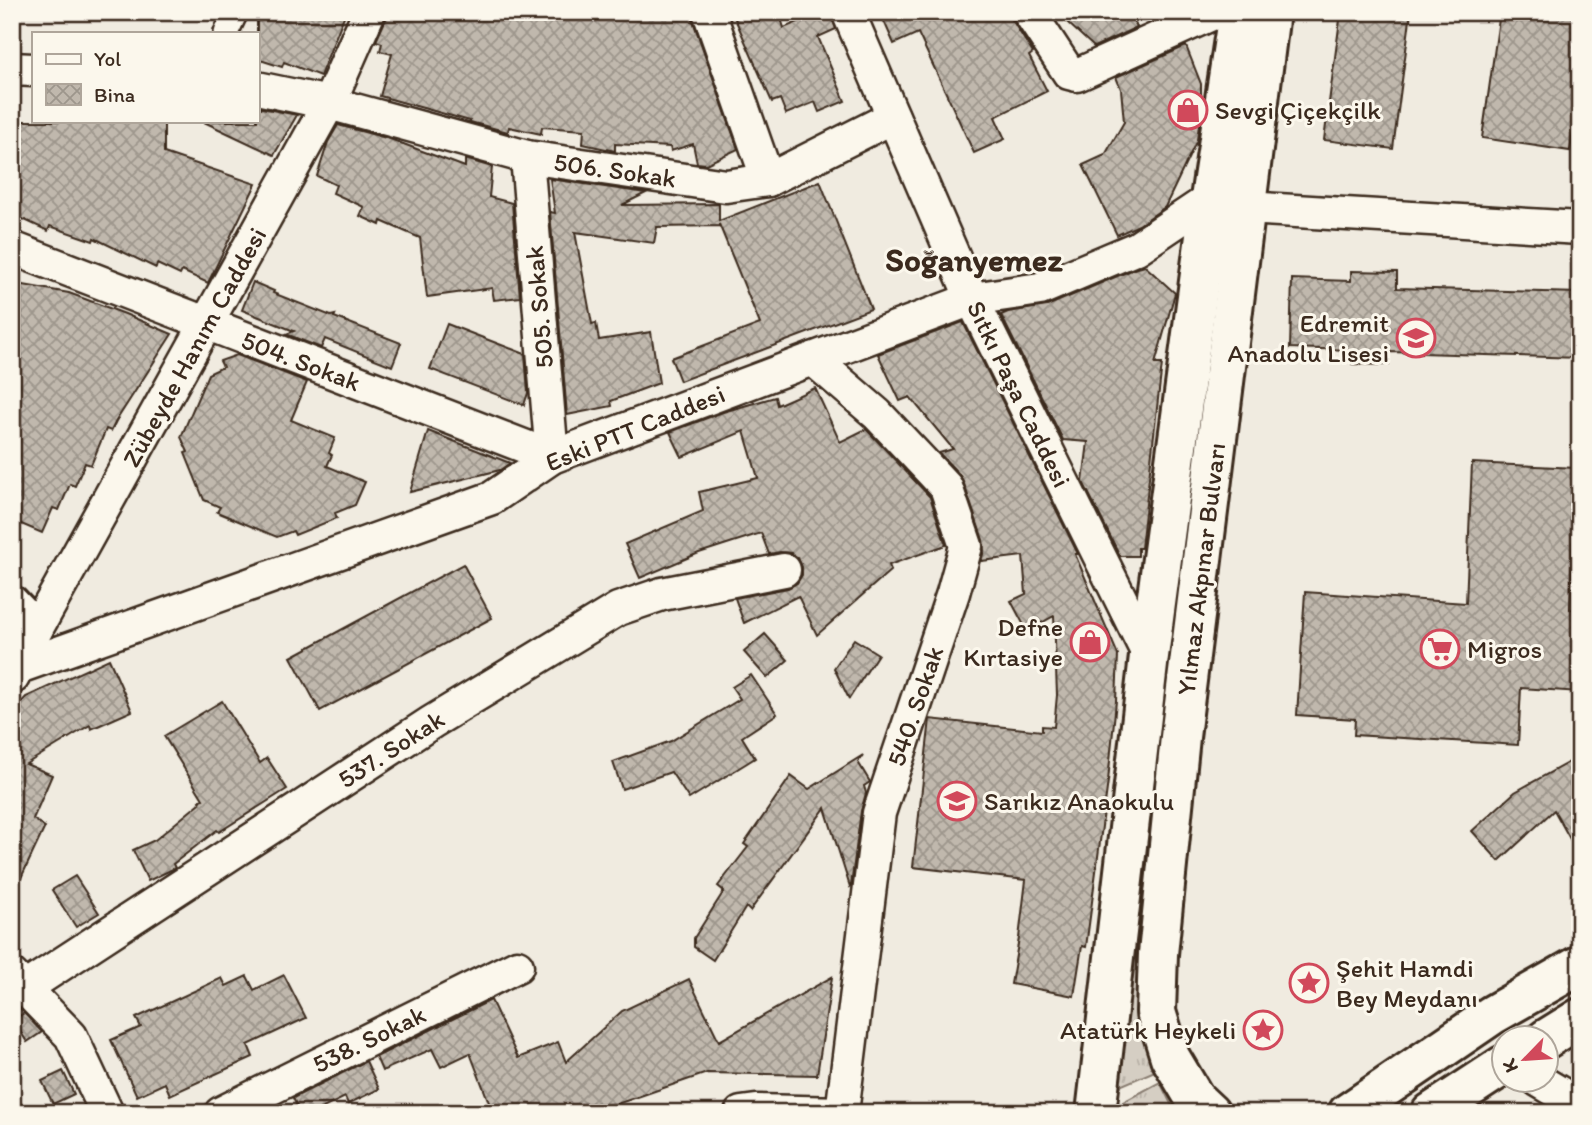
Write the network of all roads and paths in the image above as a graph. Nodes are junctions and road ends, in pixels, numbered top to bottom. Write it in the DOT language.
graph roads {
  1 [pos="236,12"];
  2 [pos="369,12"];
  3 [pos="709,12"];
  4 [pos="848,12"];
  5 [pos="1029,12"];
  6 [pos="1216,12"];
  7 [pos="1238,12"];
  8 [pos="1270,12"];
  9 [pos="226,32"];
  10 [pos="12,69"];
  11 [pos="32,69"];
  12 [pos="259,88"];
  13 [pos="329,103"];
  14 [pos="893,117"];
  15 [pos="527,157"];
  16 [pos="768,180"];
  17 [pos="1227,203"];
  18 [pos="1580,228"];
  19 [pos="12,248"];
  20 [pos="972,299"];
  21 [pos="206,324"];
  22 [pos="813,359"];
  23 [pos="552,457"];
  24 [pos="784,570"];
  25 [pos="12,602"];
  26 [pos="37,628"];
  27 [pos="1149,656"];
  28 [pos="14,673"];
  29 [pos="1580,965"];
  30 [pos="517,966"];
  31 [pos="19,981"];
  32 [pos="1580,1018"];
  33 [pos="1560,1030"];
  34 [pos="1490,1074"];
  35 [pos="1560,1093"];
  36 [pos="1580,1105"];
  37 [pos="107,1113"];
  38 [pos="221,1113"];
  39 [pos="741,1113"];
  40 [pos="842,1113"];
  41 [pos="1096,1113"];
  42 [pos="1210,1113"];
  43 [pos="1348,1113"];
  44 [pos="1431,1113"];
  1 -- 9 [label="street"];
  2 -- 13 [label="street, Zübeyde Hanım Caddesi"];
  3 -- 16 [label="street"];
  4 -- 14 [label="street, Sıtkı Paşa Caddesi"];
  5 -- 6 [label="street"];
  7 -- 17 [label="main road, Yılmaz Akpınar Bulvarı"];
  8 -- 17 [label="main road, Yılmaz Akpınar Bulvarı"];
  10 -- 11 [label="street"];
  12 -- 13 [label="street, 506. Sokak"];
  13 -- 15 [label="street, 506. Sokak"];
  13 -- 21 [label="street, Zübeyde Hanım Caddesi"];
  14 -- 16 [label="street, 506. Sokak"];
  14 -- 20 [label="street, Sıtkı Paşa Caddesi"];
  15 -- 16 [label="street, 506. Sokak"];
  15 -- 23 [label="street, 505. Sokak"];
  17 -- 18 [label="street"];
  17 -- 20 [label="street, Eski PTT Caddesi"];
  17 -- 27 [label="main road, Yılmaz Akpınar Bulvarı"];
  17 -- 42 [label="main road, Yılmaz Akpınar Bulvarı"];
  19 -- 21 [label="street, 504. Sokak"];
  20 -- 22 [label="street, Eski PTT Caddesi"];
  20 -- 27 [label="street, Sıtkı Paşa Caddesi"];
  21 -- 23 [label="street, 504. Sokak"];
  21 -- 26 [label="street, Zübeyde Hanım Caddesi"];
  22 -- 23 [label="street, Eski PTT Caddesi"];
  22 -- 40 [label="street, 540. Sokak"];
  23 -- 28 [label="street, Eski PTT Caddesi"];
  24 -- 31 [label="street, 537. Sokak"];
  25 -- 26 [label="street"];
  26 -- 28 [label="street, Zübeyde Hanım Caddesi"];
  27 -- 41 [label="main road, Yılmaz Akpınar Bulvarı"];
  29 -- 43 [label="main road"];
  30 -- 38 [label="street, 538. Sokak"];
  31 -- 37 [label="street"];
  32 -- 33 [label="main road"];
  34 -- 44 [label="main road"];
  35 -- 36 [label="street"];
  39 -- 40 [label="street"];
}
